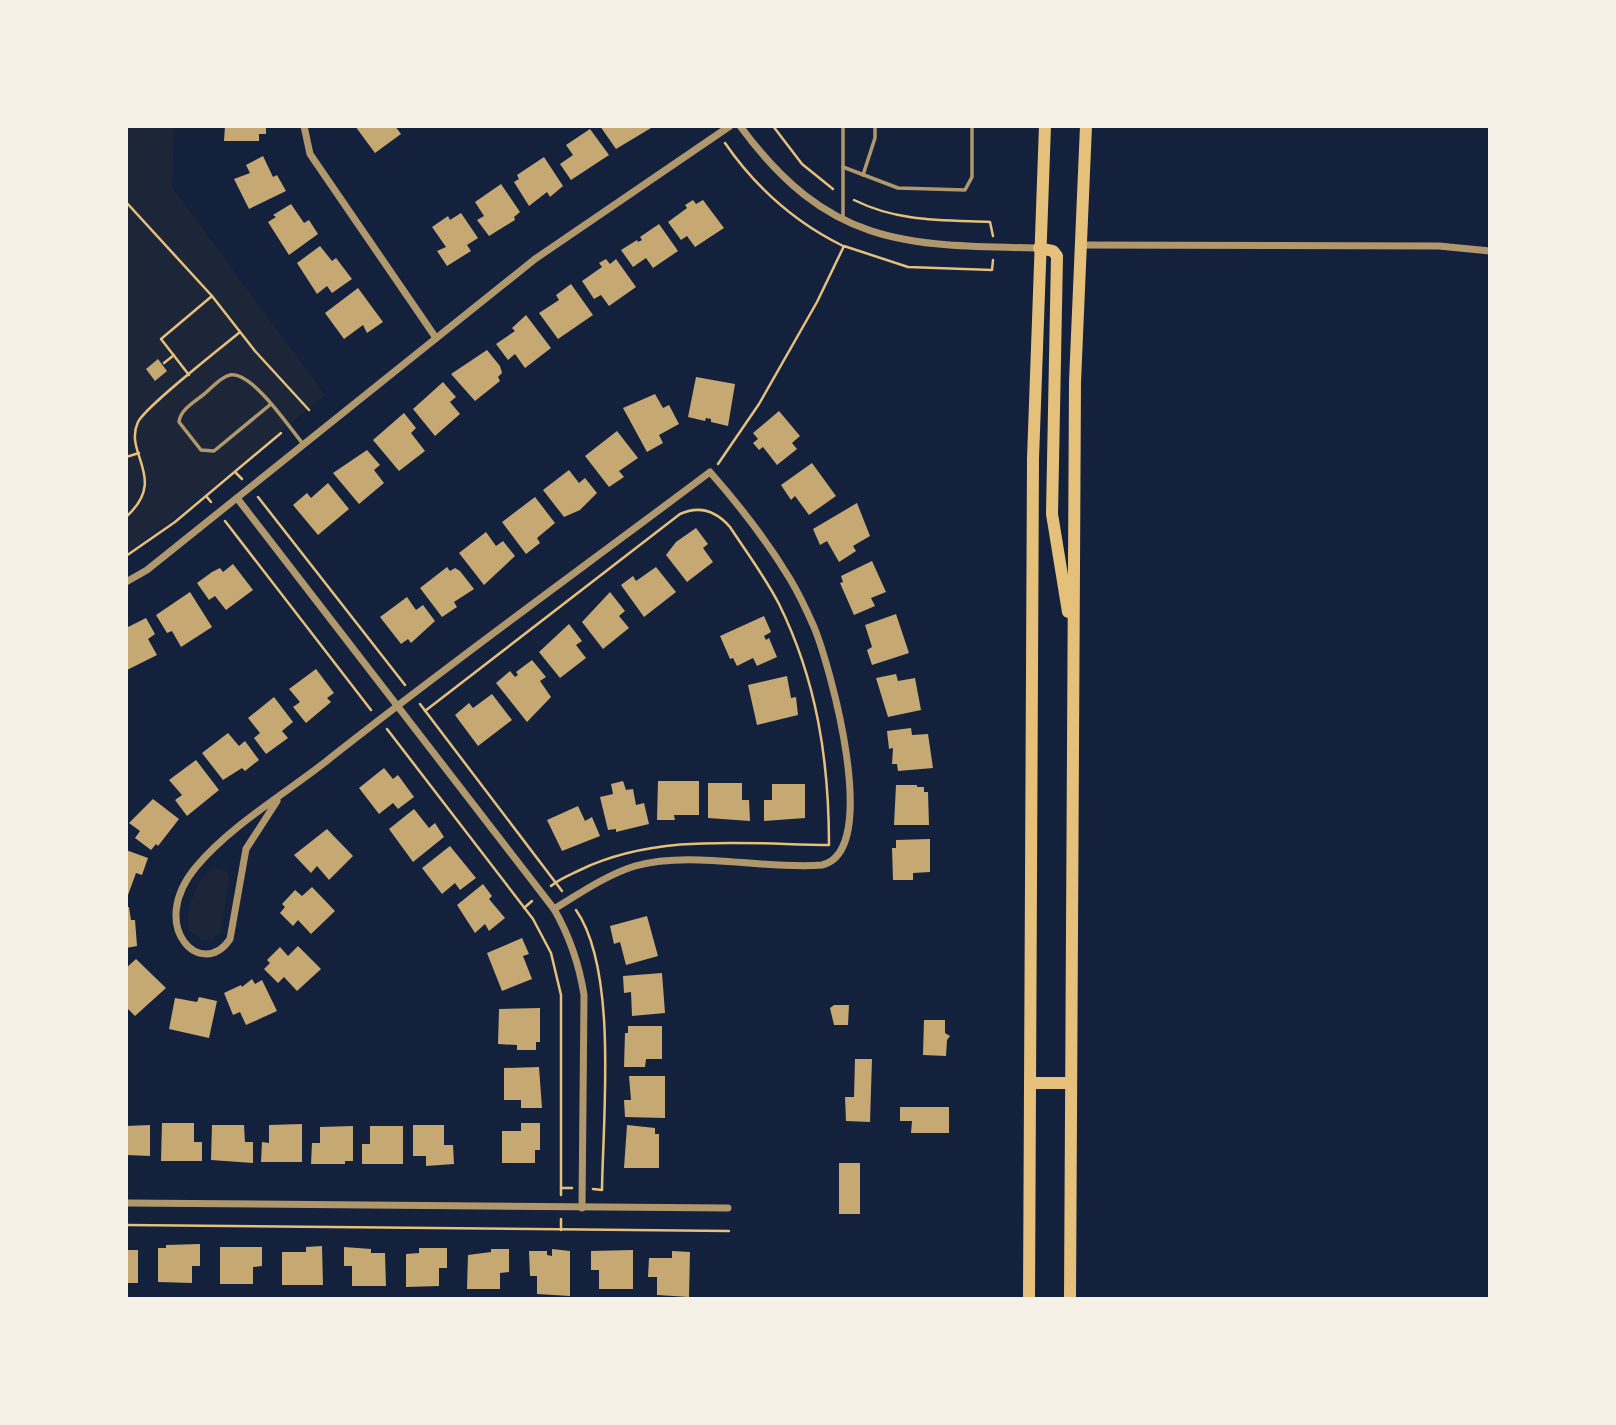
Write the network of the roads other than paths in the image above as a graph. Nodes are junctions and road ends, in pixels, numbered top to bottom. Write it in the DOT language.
graph roads {
  1 [pos="304,126"];
  2 [pos="730,126"];
  3 [pos="740,126"];
  4 [pos="843,126"];
  5 [pos="875,126"];
  6 [pos="972,126"];
  7 [pos="1045,126"];
  8 [pos="1086,126"];
  9 [pos="843,167"];
  10 [pos="863,175"];
  11 [pos="843,219"];
  12 [pos="1080,245"];
  13 [pos="1039,248"];
  14 [pos="1490,251"];
  15 [pos="436,338"];
  16 [pos="271,404"];
  17 [pos="303,444"];
  18 [pos="236,498"];
  19 [pos="126,582"];
  20 [pos="1074,646"];
  21 [pos="397,706"];
  22 [pos="277,800"];
  23 [pos="554,909"];
  24 [pos="1030,1083"];
  25 [pos="1071,1083"];
  26 [pos="126,1203"];
  27 [pos="582,1208"];
  28 [pos="728,1208"];
  29 [pos="1029,1299"];
  30 [pos="1070,1299"];
  1 -- 15 [label="street"];
  2 -- 15 [label="street"];
  3 -- 11 [label="street"];
  4 -- 9 [label="lane"];
  5 -- 10 [label="lane"];
  6 -- 10 [label="lane"];
  7 -- 13 [label="highway"];
  8 -- 12 [label="highway"];
  9 -- 10 [label="lane"];
  9 -- 11 [label="lane"];
  11 -- 13 [label="street"];
  12 -- 14 [label="street"];
  12 -- 20 [label="highway"];
  13 -- 20 [label="highway"];
  13 -- 24 [label="highway"];
  15 -- 17 [label="street"];
  16 -- 16 [label="lane"];
  16 -- 17 [label="lane"];
  17 -- 18 [label="street"];
  18 -- 19 [label="street"];
  18 -- 21 [label="street"];
  20 -- 25 [label="highway"];
  21 -- 22 [label="street"];
  21 -- 23 [label="street"];
  21 -- 23 [label="street"];
  22 -- 22 [label="street"];
  23 -- 27 [label="street"];
  24 -- 25 [label="highway"];
  24 -- 29 [label="highway"];
  25 -- 30 [label="highway"];
  26 -- 27 [label="street"];
  27 -- 28 [label="street"];
}
